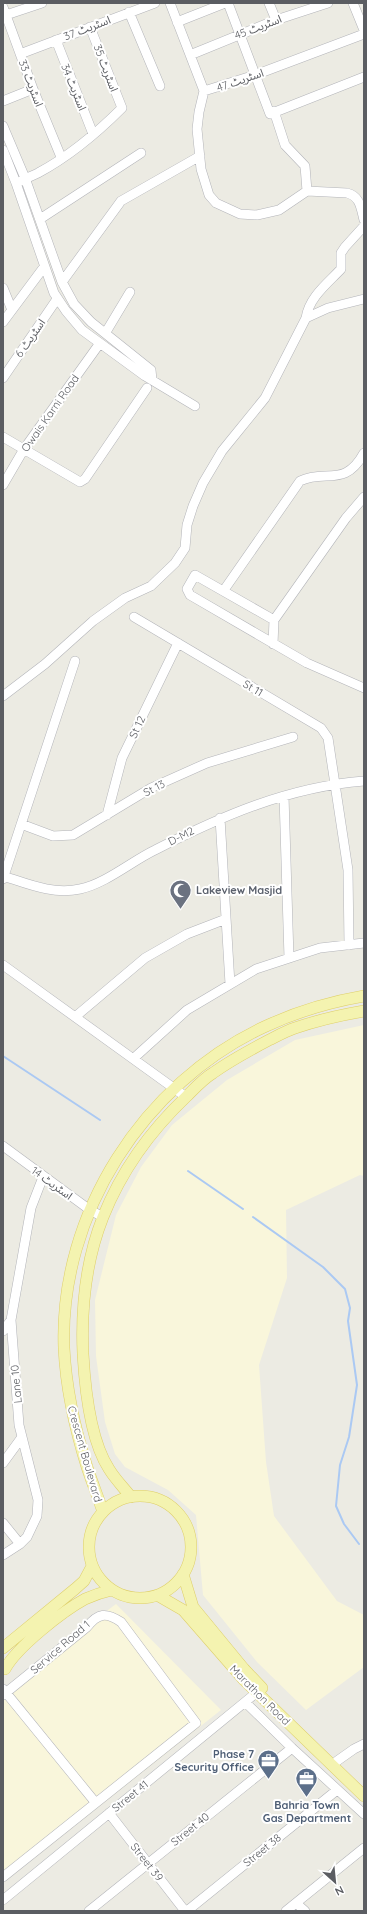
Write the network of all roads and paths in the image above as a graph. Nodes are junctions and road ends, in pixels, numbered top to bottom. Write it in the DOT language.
graph roads {
  1 [pos="42,3"];
  2 [pos="155,3"];
  3 [pos="170,3"];
  4 [pos="227,3"];
  5 [pos="269,3"];
  6 [pos="328,3"];
  7 [pos="353,3"];
  8 [pos="312,5"];
  9 [pos="5,11"];
  10 [pos="129,12"];
  11 [pos="276,20"];
  12 [pos="177,22"];
  13 [pos="90,27"];
  14 [pos="364,30"];
  15 [pos="364,34"];
  16 [pos="239,35"];
  17 [pos="56,40"];
  18 [pos="20,54"];
  19 [pos="190,55"];
  20 [pos="255,75"];
  21 [pos="364,77"];
  22 [pos="160,86"];
  23 [pos="33,89"];
  24 [pos="204,91"];
  25 [pos="3,101"];
  26 [pos="272,112"];
  27 [pos="3,126"];
  28 [pos="93,134"];
  29 [pos="3,150"];
  30 [pos="141,153"];
  31 [pos="200,156"];
  32 [pos="61,157"];
  33 [pos="25,178"];
  34 [pos="16,183"];
  35 [pos="307,191"];
  36 [pos="40,219"];
  37 [pos="364,220"];
  38 [pos="364,226"];
  39 [pos="44,267"];
  40 [pos="62,282"];
  41 [pos="3,288"];
  42 [pos="130,292"];
  43 [pos="58,299"];
  44 [pos="364,299"];
  45 [pos="12,310"];
  46 [pos="306,318"];
  47 [pos="3,322"];
  48 [pos="106,332"];
  49 [pos="100,343"];
  50 [pos="3,359"];
  51 [pos="11,365"];
  52 [pos="3,378"];
  53 [pos="152,380"];
  54 [pos="147,388"];
  55 [pos="195,406"];
  56 [pos="3,438"];
  57 [pos="24,449"];
  58 [pos="364,452"];
  59 [pos="3,485"];
  60 [pos="364,498"];
  61 [pos="224,590"];
  62 [pos="134,617"];
  63 [pos="274,620"];
  64 [pos="178,643"];
  65 [pos="273,644"];
  66 [pos="75,661"];
  67 [pos="364,688"];
  68 [pos="3,696"];
  69 [pos="293,736"];
  70 [pos="364,781"];
  71 [pos="336,784"];
  72 [pos="284,796"];
  73 [pos="107,815"];
  74 [pos="220,818"];
  75 [pos="21,824"];
  76 [pos="3,877"];
  77 [pos="226,919"];
  78 [pos="364,943"];
  79 [pos="349,945"];
  80 [pos="289,958"];
  81 [pos="3,965"];
  82 [pos="230,984"];
  83 [pos="364,996"];
  84 [pos="364,1011"];
  85 [pos="75,1017"];
  86 [pos="134,1058"];
  87 [pos="175,1088"];
  88 [pos="186,1097"];
  89 [pos="3,1146"];
  90 [pos="43,1177"];
  91 [pos="90,1210"];
  92 [pos="103,1217"];
  93 [pos="11,1320"];
  94 [pos="3,1331"];
  95 [pos="22,1437"];
  96 [pos="3,1463"];
  97 [pos="131,1497"];
  98 [pos="103,1512"];
  99 [pos="3,1523"];
  100 [pos="20,1544"];
  101 [pos="3,1555"];
  102 [pos="92,1566"];
  103 [pos="183,1574"];
  104 [pos="112,1590"];
  105 [pos="158,1595"];
  106 [pos="3,1648"];
  107 [pos="4,1669"];
  108 [pos="4,1692"];
  109 [pos="256,1693"];
  110 [pos="245,1702"];
  111 [pos="364,1744"];
  112 [pos="292,1748"];
  113 [pos="337,1761"];
  114 [pos="364,1786"];
  115 [pos="337,1790"];
  116 [pos="364,1796"];
  117 [pos="95,1802"];
  118 [pos="109,1813"];
  119 [pos="364,1814"];
  120 [pos="364,1848"];
  121 [pos="148,1863"];
  122 [pos="3,1877"];
  123 [pos="3,1900"];
  124 [pos="296,1903"];
  125 [pos="89,1911"];
  126 [pos="186,1911"];
  127 [pos="286,1911"];
  128 [pos="305,1911"];
  1 -- 9 [label="street"];
  2 -- 10 [label="street, اسٹریٹ 37"];
  3 -- 12 [label="street, اسٹریٹ 47"];
  4 -- 12 [label="street"];
  4 -- 16 [label="street"];
  5 -- 11 [label="street"];
  6 -- 8 [label="street, اسٹریٹ 45"];
  7 -- 14 [label="street"];
  8 -- 11 [label="street, اسٹریٹ 45"];
  9 -- 18 [label="street, اسٹریٹ 33"];
  10 -- 13 [label="street, اسٹریٹ 37"];
  10 -- 22 [label="street"];
  11 -- 16 [label="street, اسٹریٹ 45"];
  12 -- 19 [label="street, اسٹریٹ 47"];
  13 -- 17 [label="street, اسٹریٹ 37"];
  13 -- 28 [label="street, اسٹریٹ 35"];
  15 -- 20 [label="street, اسٹریٹ 47"];
  16 -- 19 [label="street, اسٹریٹ 45"];
  16 -- 20 [label="street"];
  17 -- 18 [label="street, اسٹریٹ 37"];
  17 -- 28 [label="street, اسٹریٹ 34"];
  18 -- 23 [label="street, اسٹریٹ 33"];
  19 -- 24 [label="street, اسٹریٹ 47"];
  20 -- 24 [label="street, اسٹریٹ 47"];
  20 -- 26 [label="street"];
  21 -- 26 [label="street"];
  23 -- 25 [label="street"];
  23 -- 32 [label="street, اسٹریٹ 33"];
  24 -- 31 [label="street"];
  26 -- 35 [label="street"];
  27 -- 33 [label="street"];
  28 -- 32 [label="street"];
  29 -- 34 [label="street"];
  30 -- 36 [label="street"];
  31 -- 35 [label="street"];
  31 -- 40 [label="street"];
  32 -- 33 [label="street"];
  33 -- 34 [label="street"];
  33 -- 36 [label="street"];
  34 -- 39 [label="street"];
  35 -- 37 [label="street"];
  36 -- 40 [label="street"];
  38 -- 46 [label="street"];
  39 -- 43 [label="street"];
  39 -- 45 [label="street"];
  40 -- 48 [label="street"];
  41 -- 45 [label="street"];
  42 -- 48 [label="street"];
  43 -- 49 [label="street"];
  43 -- 51 [label="street, اسٹریٹ 6"];
  44 -- 46 [label="street"];
  45 -- 47 [label="street"];
  46 -- 68 [label="street"];
  48 -- 53 [label="street"];
  49 -- 53 [label="street"];
  49 -- 57 [label="street, Owais Karni Road"];
  50 -- 51 [label="street"];
  51 -- 52 [label="street, اسٹریٹ 6"];
  53 -- 55 [label="street"];
  54 -- 57 [label="street"];
  56 -- 57 [label="street"];
  57 -- 59 [label="street, Owais Karni Road"];
  58 -- 61 [label="street"];
  60 -- 63 [label="street"];
  61 -- 63 [label="street"];
  61 -- 65 [label="street"];
  62 -- 64 [label="street, St 11"];
  63 -- 65 [label="street"];
  64 -- 71 [label="street, St 11"];
  64 -- 73 [label="street, St 12"];
  65 -- 67 [label="street"];
  66 -- 75 [label="street"];
  69 -- 73 [label="street, St 13"];
  70 -- 71 [label="street, D-M2"];
  71 -- 72 [label="street, D-M2"];
  71 -- 79 [label="street, St 11"];
  72 -- 74 [label="street, D-M2"];
  72 -- 80 [label="street"];
  73 -- 75 [label="street, St 13"];
  74 -- 76 [label="street, D-M2"];
  74 -- 77 [label="street"];
  75 -- 76 [label="street"];
  77 -- 82 [label="street"];
  77 -- 85 [label="street"];
  78 -- 79 [label="street"];
  79 -- 80 [label="street"];
  80 -- 82 [label="street"];
  81 -- 85 [label="street"];
  82 -- 86 [label="street"];
  83 -- 87 [label="main road, Crescent Boulevard"];
  84 -- 88 [label="main road, Crescent Boulevard"];
  85 -- 86 [label="street"];
  86 -- 87 [label="street"];
  87 -- 88 [label="street"];
  87 -- 91 [label="main road, Crescent Boulevard"];
  88 -- 92 [label="main road, Crescent Boulevard"];
  89 -- 90 [label="street, اسٹریٹ 14"];
  90 -- 91 [label="street, اسٹریٹ 14"];
  90 -- 93 [label="street, Lane 10"];
  91 -- 92 [label="street, اسٹریٹ 14"];
  91 -- 98 [label="main road, Crescent Boulevard"];
  92 -- 97 [label="main road, Crescent Boulevard"];
  93 -- 94 [label="street"];
  93 -- 95 [label="street, Lane 10"];
  95 -- 96 [label="street"];
  95 -- 100 [label="street, Lane 10"];
  97 -- 98 [label="main road"];
  97 -- 103 [label="main road"];
  98 -- 102 [label="main road"];
  99 -- 100 [label="street"];
  100 -- 101 [label="street, Lane 10"];
  102 -- 104 [label="main road"];
  102 -- 106 [label="main road"];
  103 -- 105 [label="main road"];
  103 -- 113 [label="main road, Marathon Road"];
  104 -- 105 [label="main road"];
  104 -- 107 [label="main road"];
  105 -- 109 [label="main road, Marathon Road"];
  108 -- 117 [label="street"];
  108 -- 117 [label="street, Service Road 1"];
  109 -- 110 [label="street, Street 41"];
  109 -- 116 [label="main road, Marathon Road"];
  110 -- 112 [label="street"];
  110 -- 118 [label="street, Street 41"];
  111 -- 113 [label="street"];
  112 -- 115 [label="street"];
  112 -- 121 [label="street, Street 40"];
  113 -- 114 [label="main road, Marathon Road"];
  115 -- 119 [label="street"];
  115 -- 126 [label="street, Street 38"];
  117 -- 122 [label="street"];
  118 -- 121 [label="street, Street 39"];
  118 -- 123 [label="street, Street 41"];
  120 -- 124 [label="street"];
  121 -- 125 [label="street, Street 40"];
  121 -- 126 [label="street, Street 39"];
  124 -- 127 [label="street"];
  124 -- 128 [label="street"];
}
